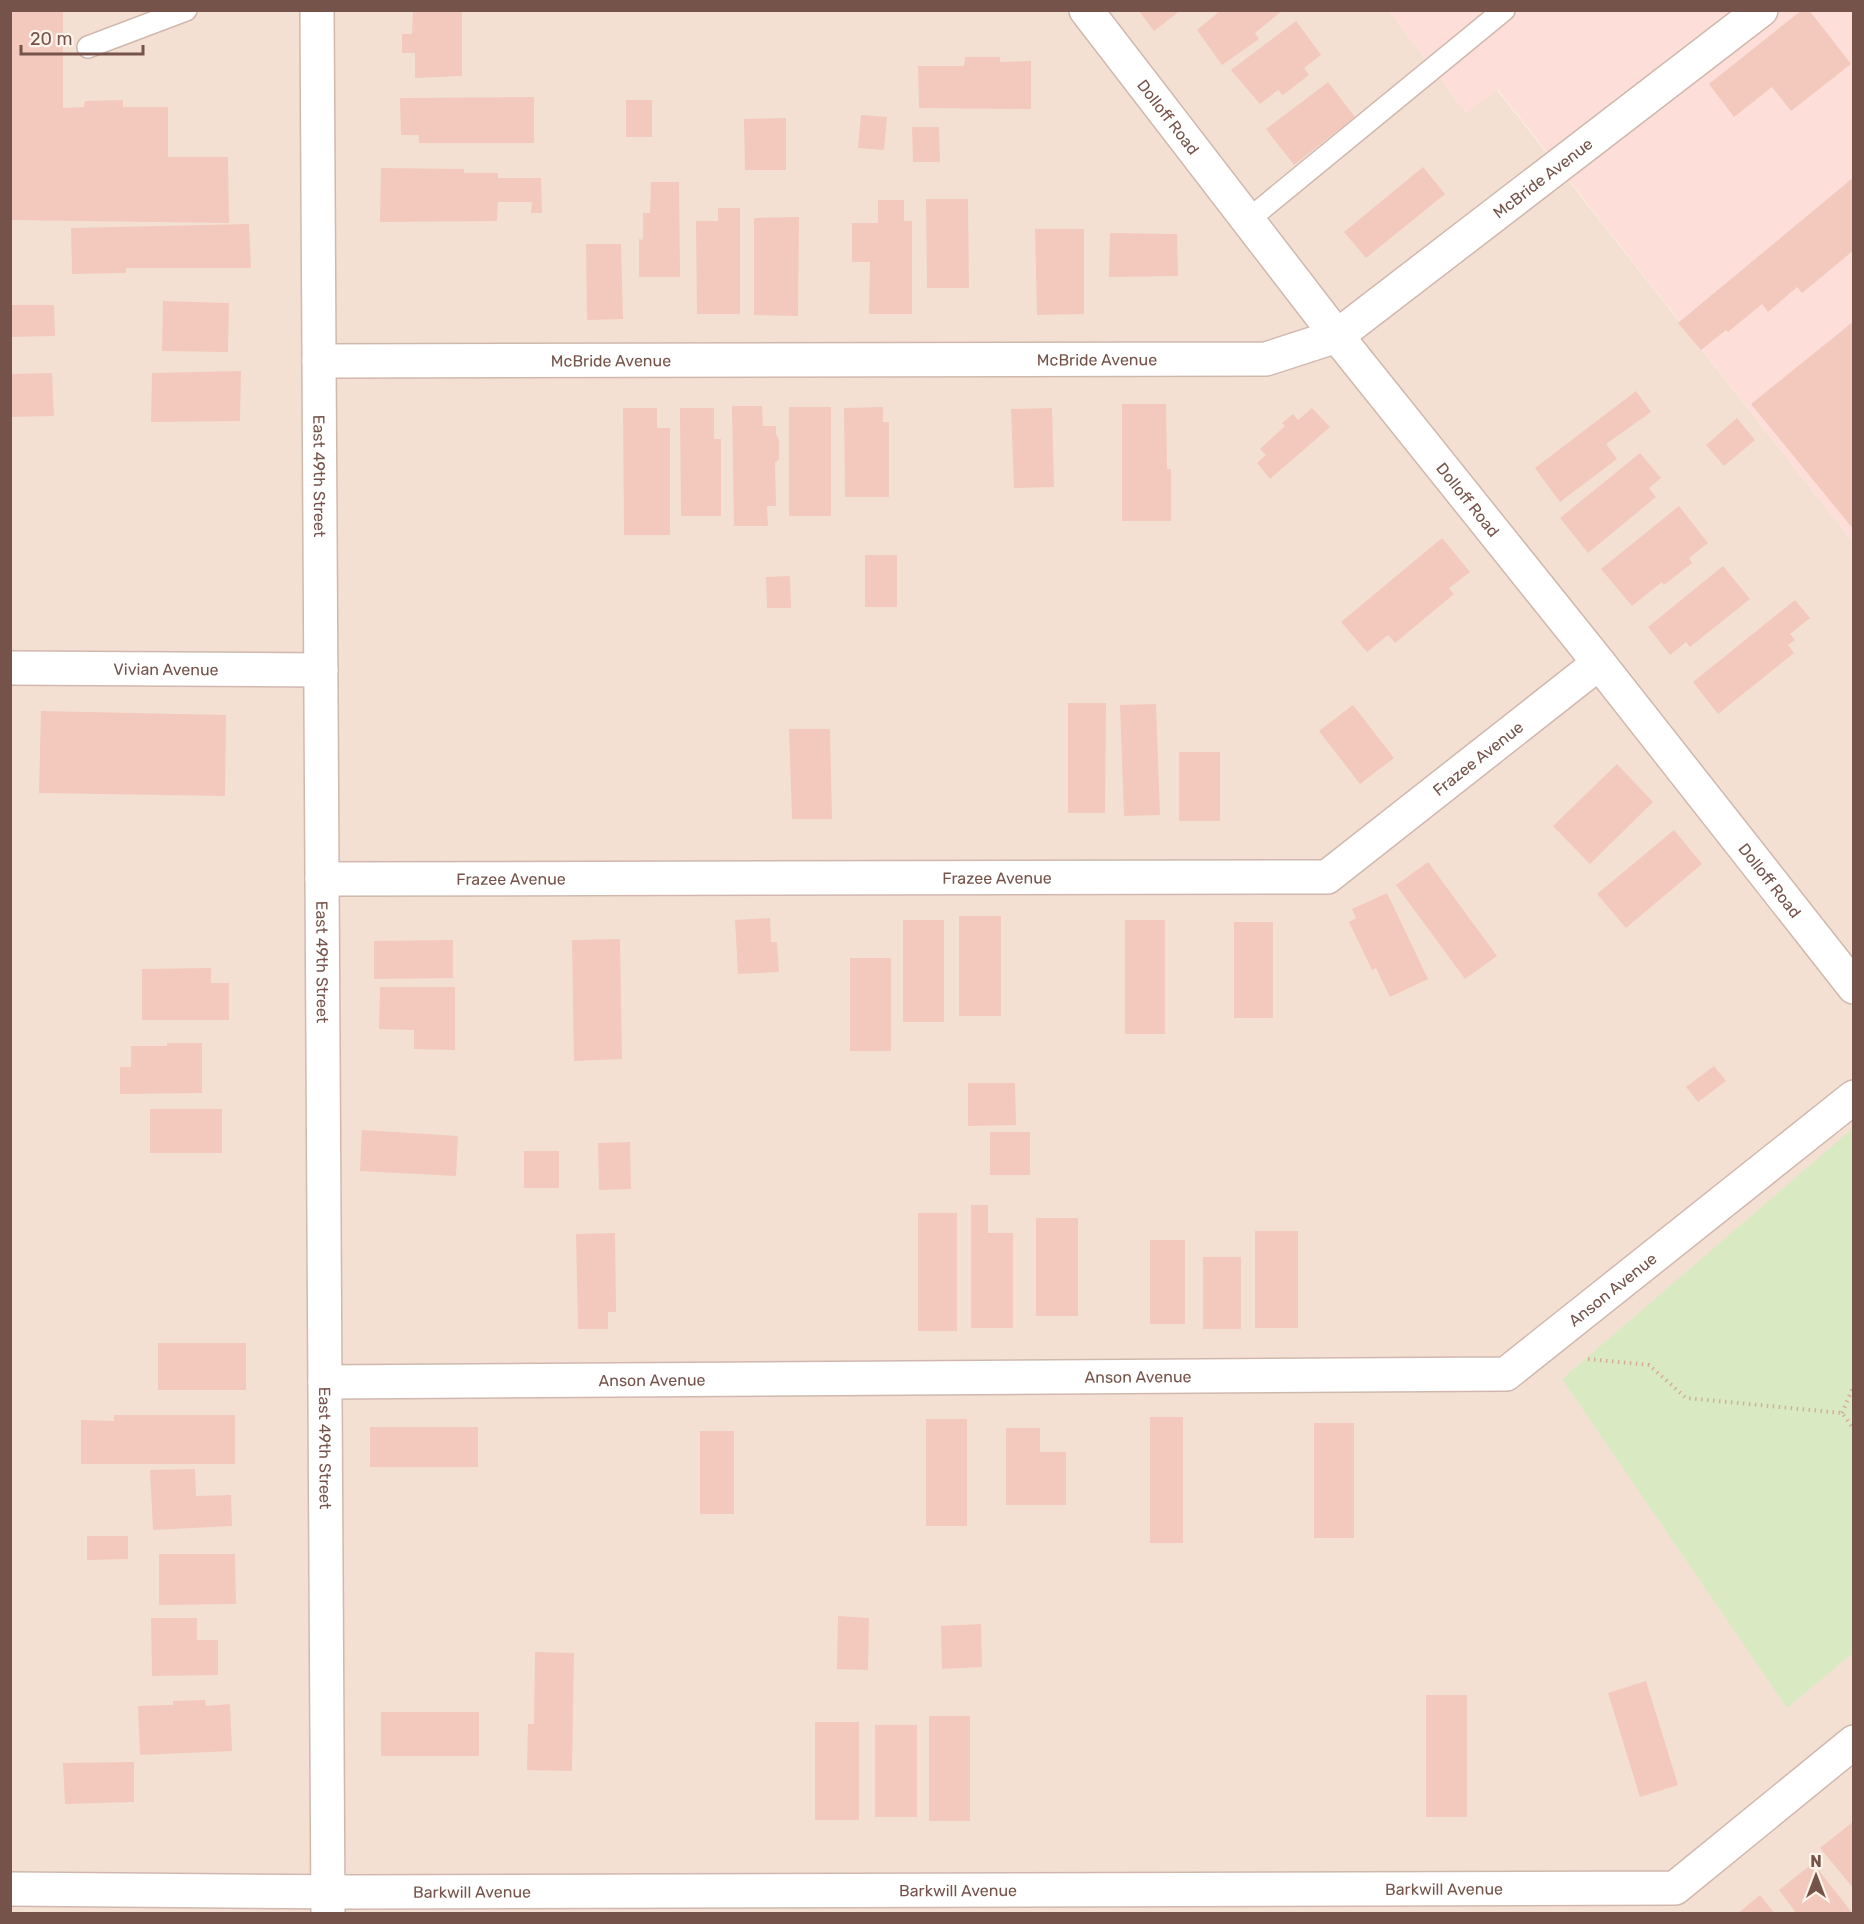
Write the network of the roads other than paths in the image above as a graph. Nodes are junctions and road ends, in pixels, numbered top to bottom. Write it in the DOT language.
graph roads {
  1 [pos="186,10"];
  2 [pos="317,10"];
  3 [pos="1086,10"];
  4 [pos="1504,10"];
  5 [pos="1761,10"];
  6 [pos="88,48"];
  7 [pos="1248,220"];
  8 [pos="1337,336"];
  9 [pos="319,361"];
  10 [pos="1599,663"];
  11 [pos="10,668"];
  12 [pos="321,670"];
  13 [pos="322,879"];
  14 [pos="1854,987"];
  15 [pos="1854,1097"];
  16 [pos="325,1382"];
  17 [pos="1854,1742"];
  18 [pos="10,1889"];
  19 [pos="328,1903"];
  1 -- 6 [label="lane"];
  2 -- 9 [label="street, East 49th Street"];
  3 -- 7 [label="street, Dolloff Road"];
  4 -- 7 [label="lane"];
  5 -- 8 [label="street, McBride Avenue"];
  7 -- 8 [label="street, Dolloff Road"];
  8 -- 9 [label="street, McBride Avenue"];
  8 -- 10 [label="street, Dolloff Road"];
  9 -- 12 [label="street, East 49th Street"];
  10 -- 13 [label="street, Frazee Avenue"];
  10 -- 14 [label="street, Dolloff Road"];
  11 -- 12 [label="street, Vivian Avenue"];
  12 -- 13 [label="street, East 49th Street"];
  13 -- 16 [label="street, East 49th Street"];
  15 -- 16 [label="street, Anson Avenue"];
  16 -- 19 [label="street, East 49th Street"];
  17 -- 19 [label="street, Barkwill Avenue"];
  18 -- 19 [label="street, Barkwill Avenue"];
}
